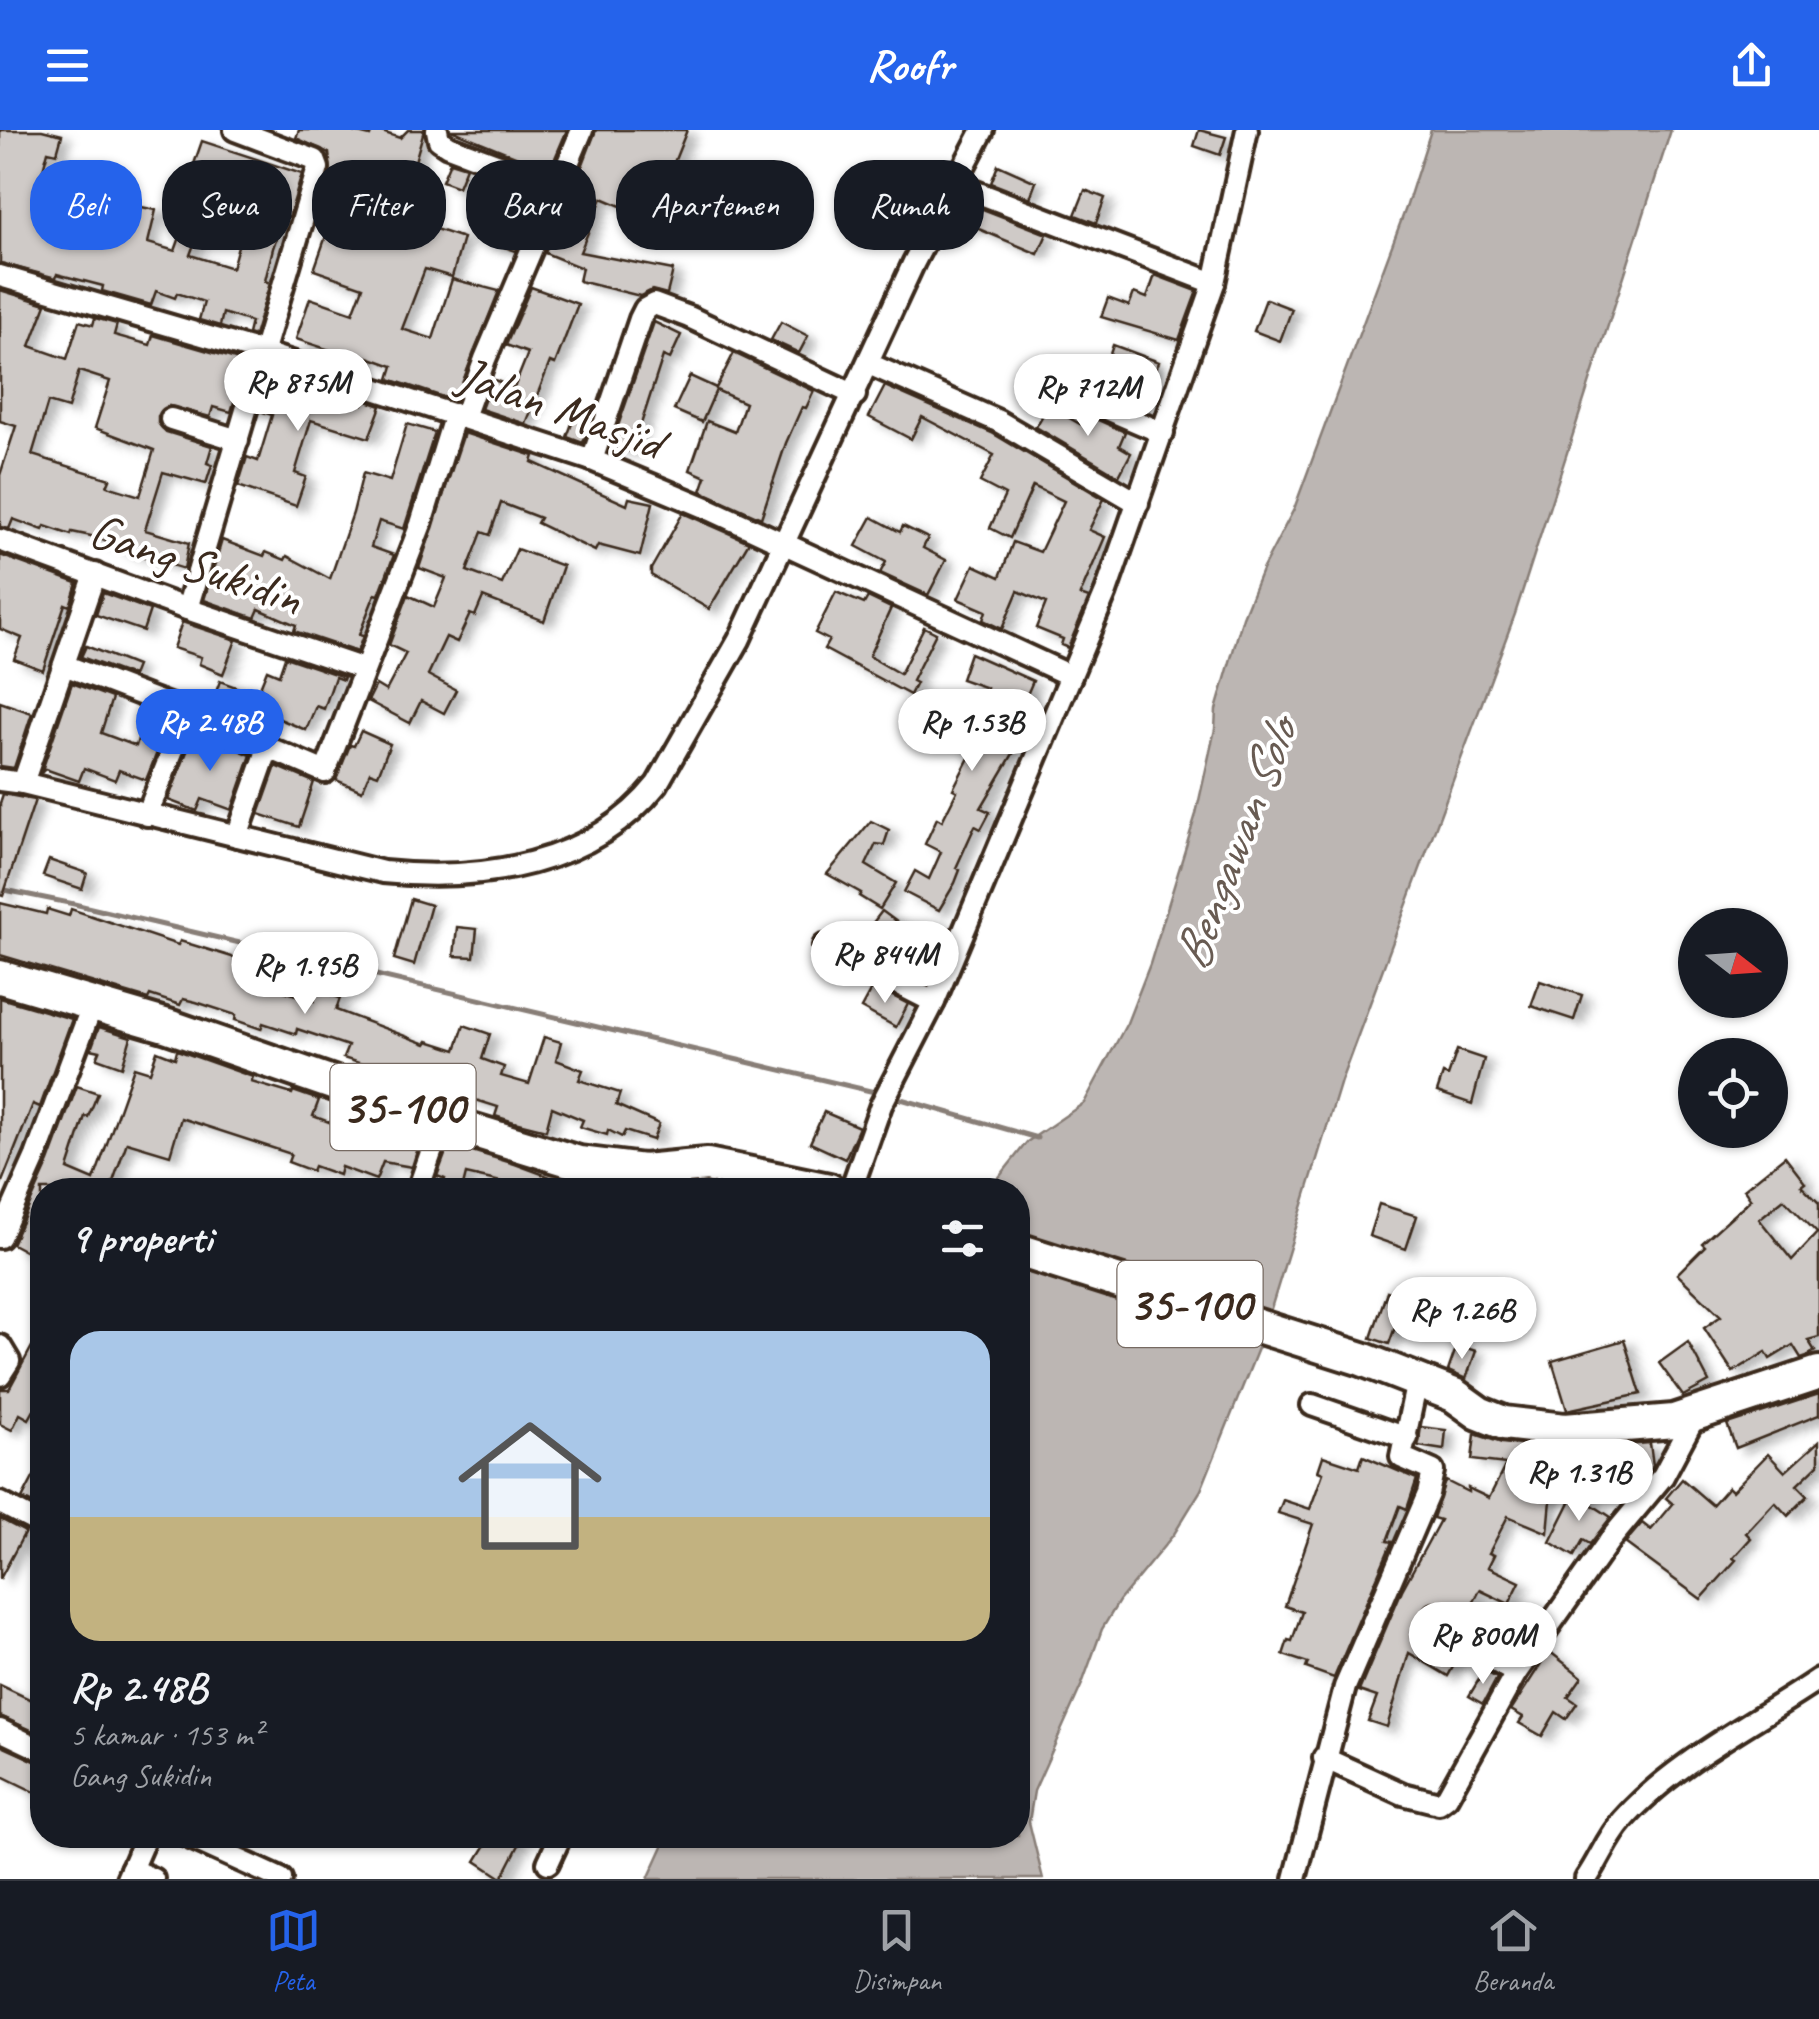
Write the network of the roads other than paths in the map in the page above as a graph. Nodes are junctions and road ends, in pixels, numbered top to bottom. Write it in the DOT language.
graph roads {
  1 [pos="236,130"];
  2 [pos="437,130"];
  3 [pos="582,130"];
  4 [pos="984,130"];
  5 [pos="1247,130"];
  6 [pos="486,160"];
  7 [pos="570,160"];
  8 [pos="968,160"];
  9 [pos="984,195"];
  10 [pos="532,250"];
  11 [pos="920,250"];
  12 [pos="0,276"];
  13 [pos="1214,283"];
  14 [pos="264,353"];
  15 [pos="870,364"];
  16 [pos="1070,393"];
  17 [pos="854,394"];
  18 [pos="460,415"];
  19 [pos="172,419"];
  20 [pos="1162,433"];
  21 [pos="238,440"];
  22 [pos="592,460"];
  23 [pos="1138,502"];
  24 [pos="0,540"];
  25 [pos="784,545"];
  26 [pos="96,574"];
  27 [pos="187,609"];
  28 [pos="64,666"];
  29 [pos="364,669"];
  30 [pos="1071,676"];
  31 [pos="187,714"];
  32 [pos="268,748"];
  33 [pos="0,780"];
  34 [pos="22,783"];
  35 [pos="147,815"];
  36 [pos="238,836"];
  37 [pos="824,946"];
  38 [pos="0,977"];
  39 [pos="93,1002"];
  40 [pos="934,1002"];
  41 [pos="442,1121"];
  42 [pos="422,1178"];
  43 [pos="772,1178"];
  44 [pos="855,1178"];
  45 [pos="8,1193"];
  46 [pos="0,1238"];
  47 [pos="1030,1254"];
  48 [pos="0,1346"];
  49 [pos="1819,1374"];
  50 [pos="0,1375"];
  51 [pos="1417,1381"];
  52 [pos="1312,1404"];
  53 [pos="1696,1414"];
  54 [pos="1407,1438"];
  55 [pos="0,1503"];
  56 [pos="30,1519"];
  57 [pos="1434,1615"];
  58 [pos="1516,1673"];
  59 [pos="1819,1679"];
  60 [pos="0,1730"];
  61 [pos="30,1744"];
  62 [pos="1324,1758"];
  63 [pos="140,1848"];
  64 [pos="212,1848"];
  65 [pos="555,1848"];
  66 [pos="548,1863"];
  67 [pos="129,1874"];
  68 [pos="153,1879"];
  69 [pos="280,1879"];
  70 [pos="1294,1879"];
  71 [pos="1586,1879"];
  1 -- 14 [label="street"];
  2 -- 6 [label="street"];
  3 -- 7 [label="street"];
  4 -- 8 [label="street"];
  5 -- 13 [label="street"];
  9 -- 13 [label="street"];
  10 -- 18 [label="street"];
  11 -- 15 [label="street"];
  12 -- 14 [label="street, Jalan Masjid"];
  13 -- 20 [label="street"];
  14 -- 18 [label="street, Jalan Masjid"];
  14 -- 21 [label="street"];
  15 -- 17 [label="street"];
  15 -- 23 [label="street"];
  16 -- 20 [label="street"];
  17 -- 22 [label="street"];
  17 -- 25 [label="street"];
  18 -- 22 [label="street, Jalan Masjid"];
  18 -- 29 [label="street"];
  19 -- 21 [label="street"];
  20 -- 23 [label="street"];
  21 -- 27 [label="street"];
  22 -- 25 [label="street, Jalan Masjid"];
  23 -- 30 [label="street"];
  24 -- 26 [label="street, Gang Sukidin"];
  25 -- 30 [label="street, Jalan Masjid"];
  25 -- 36 [label="street"];
  26 -- 27 [label="street, Gang Sukidin"];
  26 -- 28 [label="street"];
  27 -- 29 [label="street, Gang Sukidin"];
  28 -- 31 [label="street"];
  28 -- 34 [label="street"];
  29 -- 32 [label="street"];
  30 -- 40 [label="street"];
  31 -- 32 [label="street"];
  31 -- 35 [label="street"];
  32 -- 36 [label="street"];
  33 -- 34 [label="street"];
  34 -- 35 [label="street"];
  35 -- 36 [label="street"];
  37 -- 40 [label="street"];
  38 -- 39 [label="main road, 35-100"];
  39 -- 41 [label="main road, 35-100"];
  39 -- 45 [label="street"];
  40 -- 44 [label="street"];
  41 -- 42 [label="street"];
  41 -- 43 [label="main road, 35-100"];
  45 -- 46 [label="street"];
  47 -- 51 [label="main road, 35-100"];
  48 -- 50 [label="street"];
  49 -- 53 [label="main road, 35-100"];
  51 -- 53 [label="main road, 35-100"];
  51 -- 54 [label="street"];
  52 -- 54 [label="street"];
  53 -- 58 [label="street"];
  54 -- 62 [label="street"];
  55 -- 56 [label="street"];
  57 -- 58 [label="street"];
  58 -- 62 [label="street"];
  59 -- 71 [label="street"];
  60 -- 61 [label="street"];
  62 -- 70 [label="street"];
  63 -- 67 [label="street"];
  64 -- 69 [label="street"];
  65 -- 66 [label="street"];
  67 -- 68 [label="street"];
}
